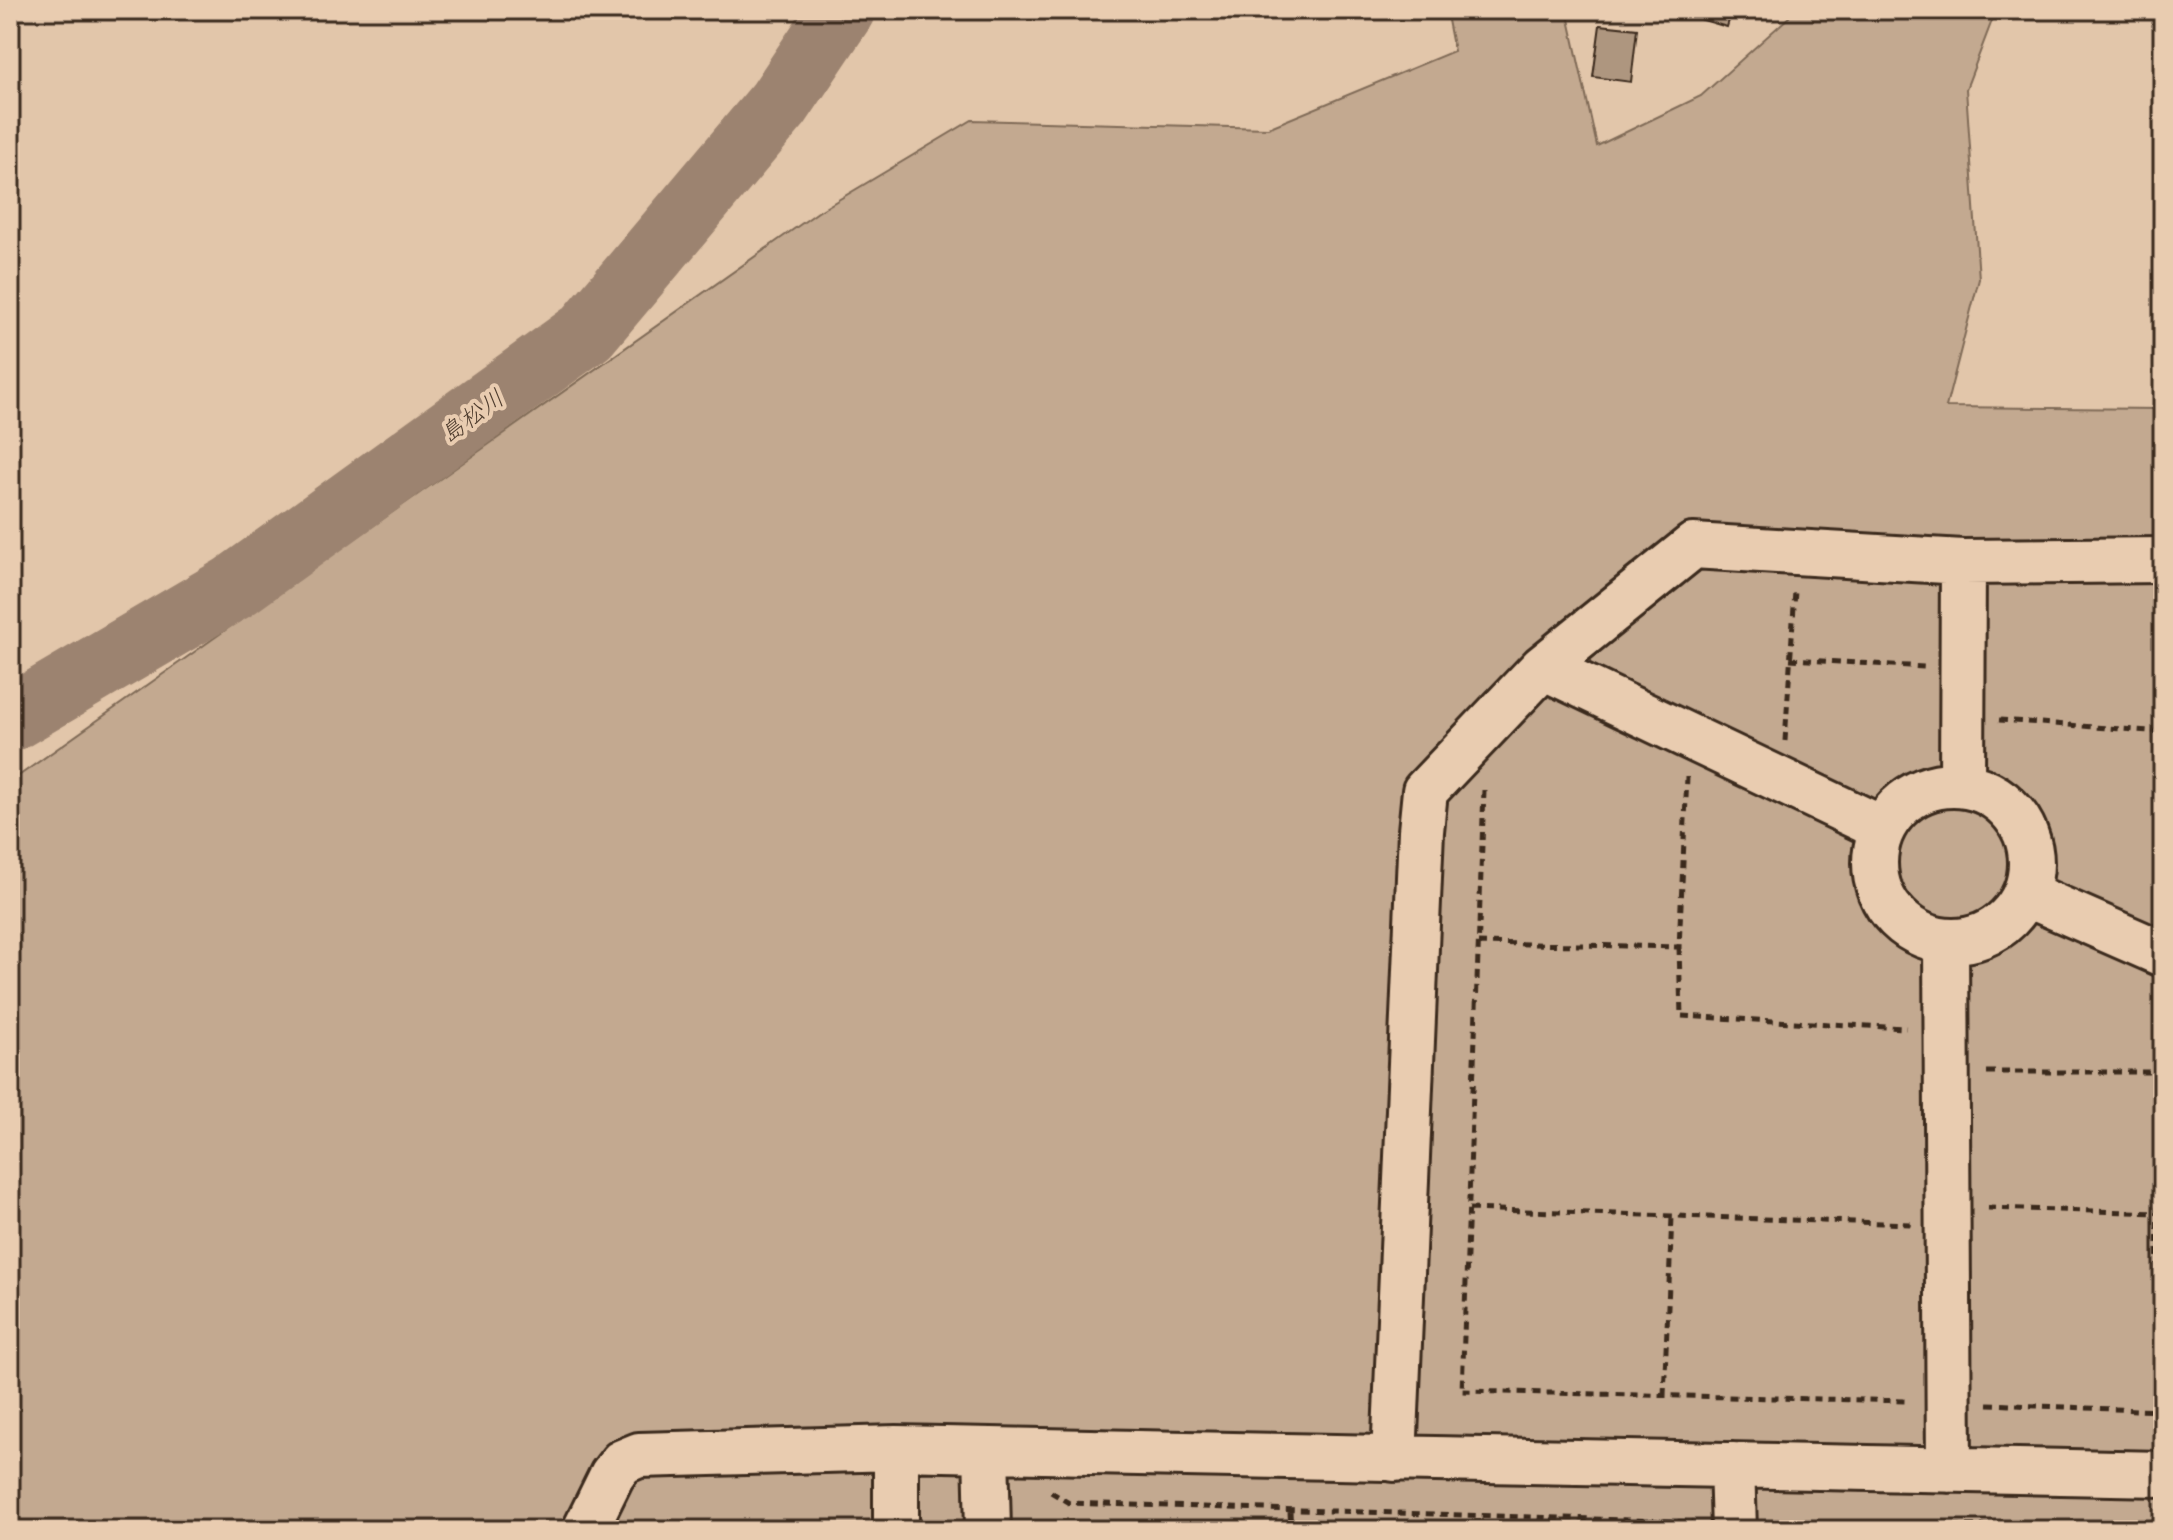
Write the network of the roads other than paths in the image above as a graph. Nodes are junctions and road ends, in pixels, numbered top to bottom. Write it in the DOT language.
graph roads {
  1 [pos="2163,560"];
  2 [pos="1963,562"];
  3 [pos="1543,667"];
  4 [pos="1962,784"];
  5 [pos="1881,828"];
  6 [pos="2026,894"];
  7 [pos="1946,943"];
  8 [pos="2160,953"];
  9 [pos="896,1448"];
  10 [pos="986,1450"];
  11 [pos="1394,1459"];
  12 [pos="1732,1465"];
  13 [pos="1949,1470"];
  14 [pos="2163,1474"];
  15 [pos="1734,1526"];
  16 [pos="585,1530"];
  17 [pos="896,1530"];
  18 [pos="988,1530"];
  1 -- 2 [label="street"];
  2 -- 3 [label="street"];
  2 -- 4 [label="street"];
  3 -- 5 [label="street"];
  3 -- 11 [label="street"];
  4 -- 5 [label="street"];
  4 -- 6 [label="street"];
  5 -- 7 [label="street"];
  6 -- 7 [label="street"];
  6 -- 8 [label="street"];
  7 -- 13 [label="street"];
  9 -- 10 [label="street"];
  9 -- 16 [label="street"];
  9 -- 17 [label="street"];
  10 -- 11 [label="street"];
  10 -- 18 [label="street"];
  11 -- 12 [label="street"];
  12 -- 13 [label="street"];
  12 -- 15 [label="street"];
  13 -- 14 [label="street"];
}
